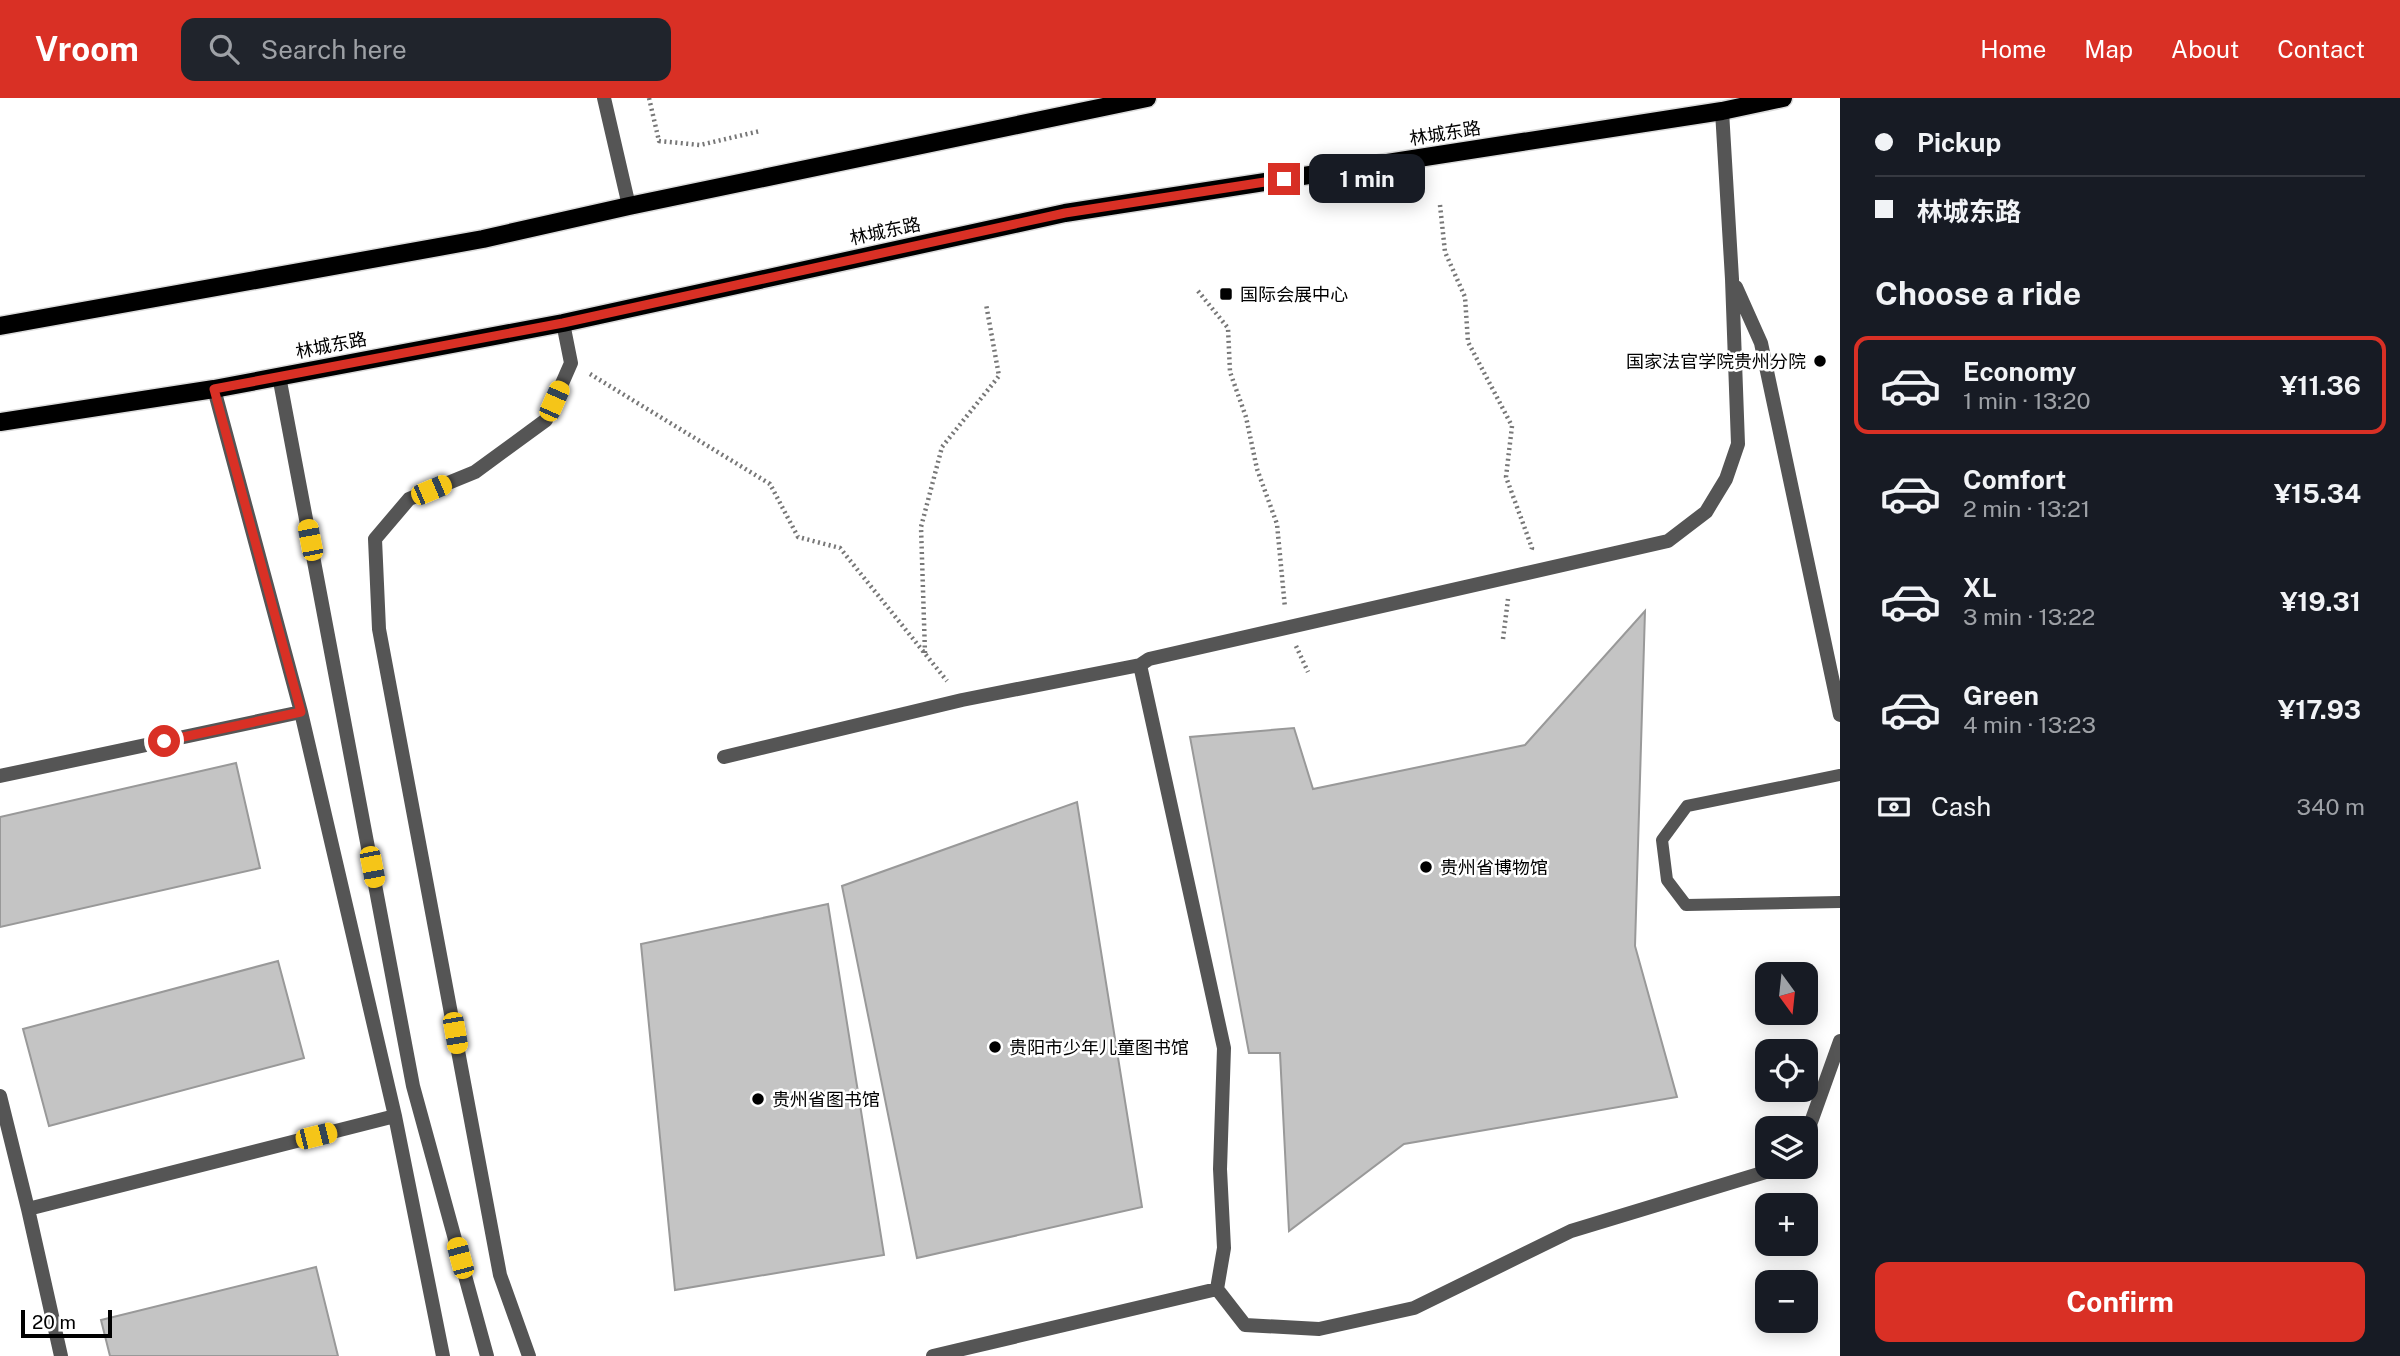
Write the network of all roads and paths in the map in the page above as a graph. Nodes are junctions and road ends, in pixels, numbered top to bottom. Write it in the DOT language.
graph roads {
  1 [pos="604,98"];
  2 [pos="649,98"];
  3 [pos="1147,98"];
  4 [pos="1783,98"];
  5 [pos="1722,111"];
  6 [pos="760,131"];
  7 [pos="1440,205"];
  8 [pos="629,206"];
  9 [pos="1732,279"];
  10 [pos="1198,291"];
  11 [pos="986,304"];
  12 [pos="563,323"];
  13 [pos="0,326"];
  14 [pos="571,363"];
  15 [pos="279,376"];
  16 [pos="214,389"];
  17 [pos="0,422"];
  18 [pos="1517,575"];
  19 [pos="1287,627"];
  20 [pos="1503,639"];
  21 [pos="925,654"];
  22 [pos="1140,665"];
  23 [pos="1308,672"];
  24 [pos="962,700"];
  25 [pos="301,712"];
  26 [pos="1840,715"];
  27 [pos="724,757"];
  28 [pos="1840,775"];
  29 [pos="0,776"];
  30 [pos="1840,902"];
  31 [pos="1840,1041"];
  32 [pos="0,1096"];
  33 [pos="394,1116"];
  34 [pos="1813,1116"];
  35 [pos="1755,1175"];
  36 [pos="27,1209"];
  37 [pos="1217,1289"];
  38 [pos="61,1356"];
  39 [pos="443,1356"];
  40 [pos="487,1356"];
  41 [pos="529,1356"];
  42 [pos="933,1356"];
  1 -- 8 [label="street"];
  2 -- 6 [label="path"];
  3 -- 8 [label="main road"];
  4 -- 5 [label="main road, 林城东路"];
  5 -- 9 [label="street"];
  5 -- 12 [label="main road, 林城东路"];
  7 -- 18 [label="path"];
  8 -- 13 [label="main road"];
  9 -- 18 [label="street"];
  9 -- 26 [label="street"];
  10 -- 19 [label="path"];
  11 -- 21 [label="path"];
  12 -- 14 [label="street"];
  12 -- 15 [label="main road, 林城东路"];
  14 -- 21 [label="path"];
  14 -- 41 [label="street"];
  15 -- 16 [label="main road, 林城东路"];
  15 -- 40 [label="street"];
  16 -- 17 [label="main road, 林城东路"];
  16 -- 25 [label="street"];
  18 -- 19 [label="street"];
  18 -- 20 [label="path"];
  19 -- 22 [label="street"];
  19 -- 23 [label="path"];
  21 -- 24 [label="path"];
  22 -- 24 [label="street"];
  22 -- 37 [label="street"];
  24 -- 27 [label="street"];
  25 -- 29 [label="street"];
  25 -- 33 [label="street"];
  28 -- 30 [label="lane"];
  31 -- 34 [label="street"];
  32 -- 36 [label="street"];
  33 -- 36 [label="street"];
  33 -- 39 [label="street"];
  35 -- 37 [label="street"];
  36 -- 38 [label="street"];
  37 -- 42 [label="street"];
}
